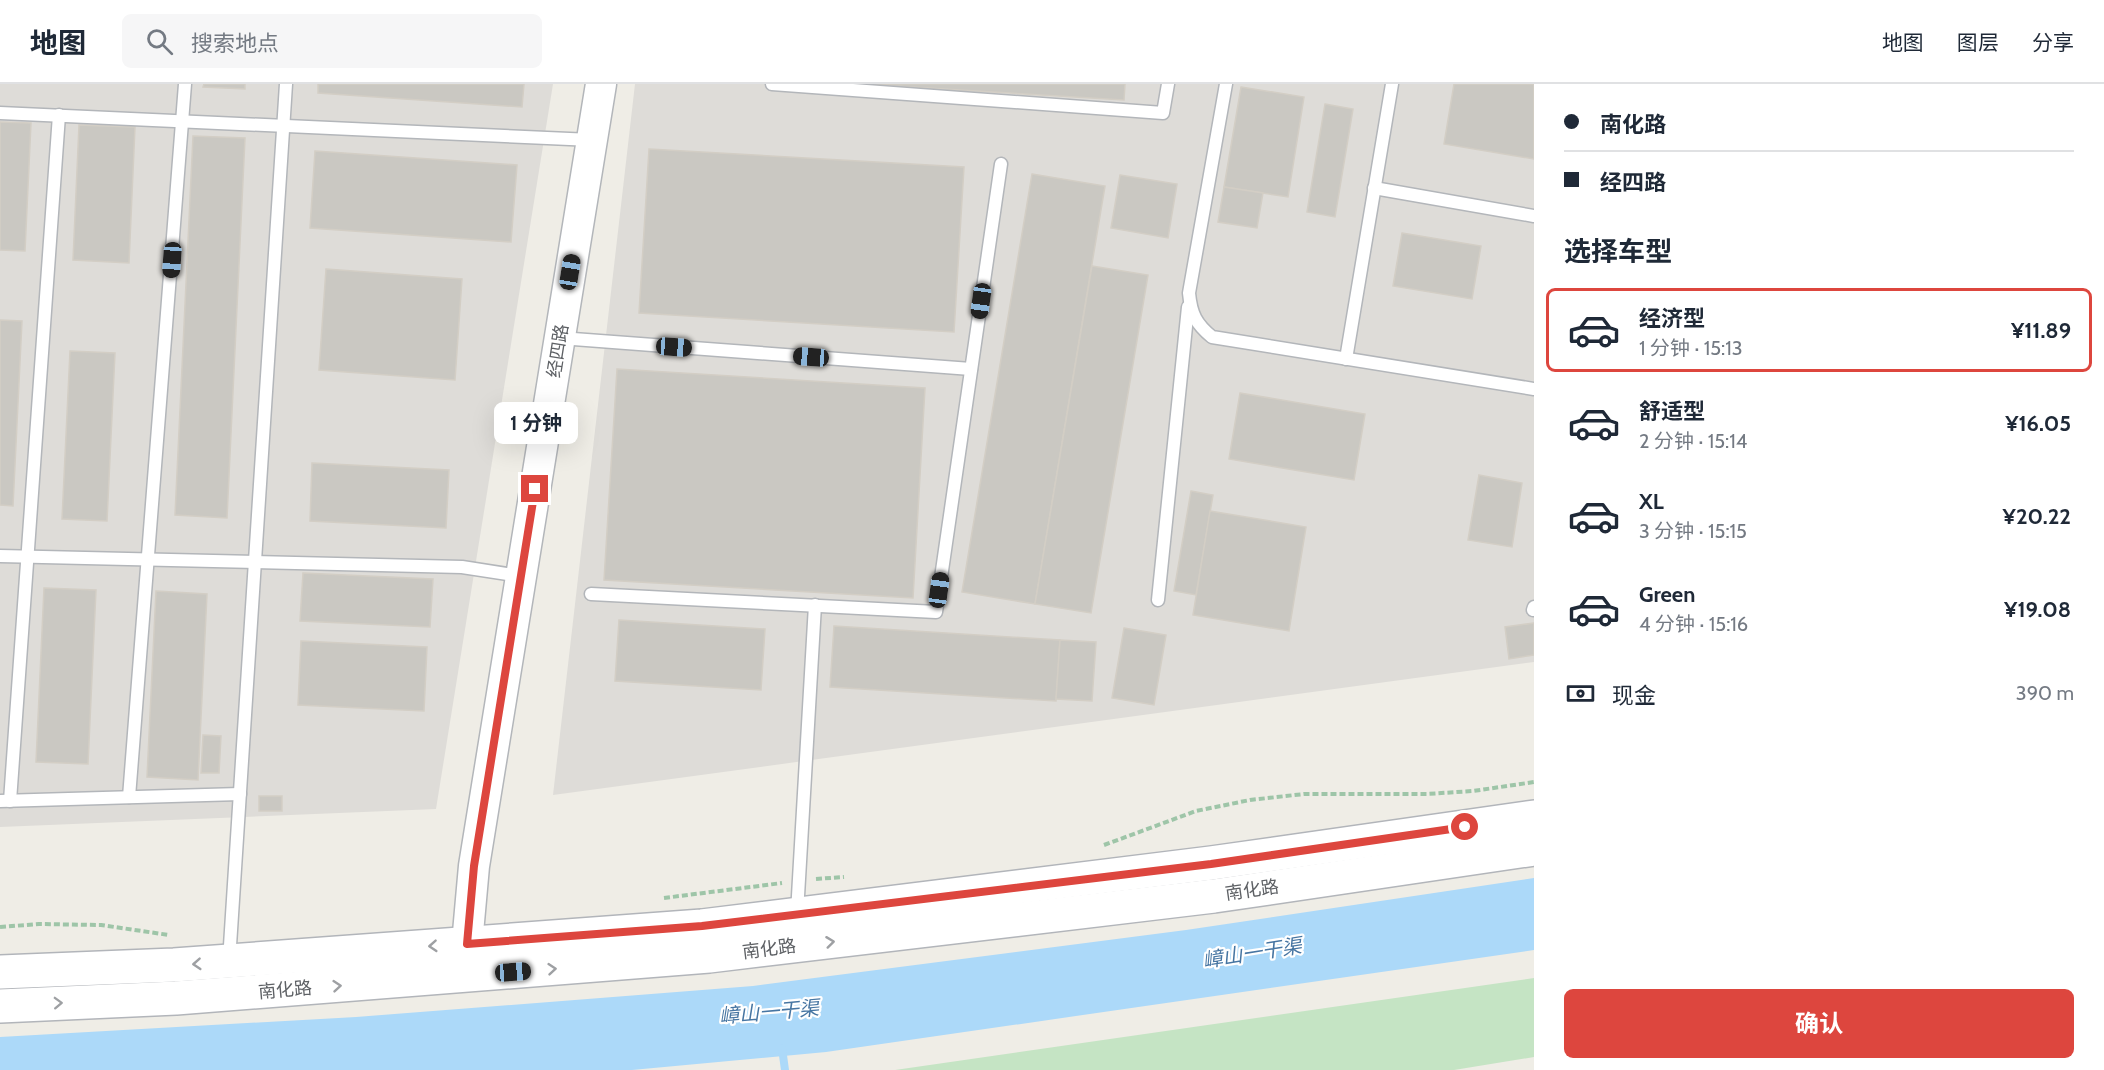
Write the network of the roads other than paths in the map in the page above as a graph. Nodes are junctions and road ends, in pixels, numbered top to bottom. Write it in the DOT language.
graph roads {
  1 [pos="185,84"];
  2 [pos="286,84"];
  3 [pos="601,84"];
  4 [pos="772,84"];
  5 [pos="1168,84"];
  6 [pos="1226,84"];
  7 [pos="1392,84"];
  8 [pos="0,113"];
  9 [pos="59,116"];
  10 [pos="182,121"];
  11 [pos="283,126"];
  12 [pos="592,140"];
  13 [pos="1001,164"];
  14 [pos="1374,188"];
  15 [pos="1534,216"];
  16 [pos="1189,293"];
  17 [pos="560,338"];
  18 [pos="1346,359"];
  19 [pos="971,369"];
  20 [pos="1534,389"];
  21 [pos="0,556"];
  22 [pos="28,556"];
  23 [pos="148,559"];
  24 [pos="255,562"];
  25 [pos="521,576"];
  26 [pos="591,594"];
  27 [pos="1158,600"];
  28 [pos="815,606"];
  29 [pos="240,794"];
  30 [pos="129,797"];
  31 [pos="5,801"];
  32 [pos="1534,817"];
  33 [pos="1534,849"];
  34 [pos="797,914"];
  35 [pos="468,959"];
  36 [pos="0,972"];
  37 [pos="227,978"];
  38 [pos="0,1006"];
  1 -- 10 [label="lane"];
  2 -- 11 [label="lane"];
  3 -- 12 [label="street, 经四路"];
  4 -- 5 [label="lane"];
  6 -- 16 [label="lane"];
  7 -- 14 [label="lane"];
  8 -- 9 [label="lane"];
  9 -- 10 [label="lane"];
  9 -- 22 [label="lane"];
  10 -- 11 [label="lane"];
  10 -- 23 [label="lane"];
  11 -- 12 [label="lane"];
  11 -- 24 [label="lane"];
  12 -- 17 [label="street, 经四路"];
  13 -- 19 [label="lane"];
  14 -- 15 [label="lane"];
  14 -- 18 [label="lane"];
  16 -- 18 [label="lane"];
  16 -- 27 [label="lane"];
  17 -- 19 [label="lane"];
  17 -- 25 [label="street, 经四路"];
  18 -- 20 [label="lane"];
  19 -- 28 [label="lane"];
  21 -- 22 [label="lane"];
  22 -- 23 [label="lane"];
  22 -- 31 [label="lane"];
  23 -- 24 [label="lane"];
  23 -- 30 [label="lane"];
  24 -- 25 [label="lane"];
  24 -- 29 [label="lane"];
  25 -- 35 [label="street, 经四路"];
  26 -- 28 [label="lane"];
  28 -- 34 [label="lane"];
  29 -- 30 [label="lane"];
  29 -- 37 [label="lane"];
  30 -- 31 [label="lane"];
  32 -- 34 [label="main road, 南化路"];
  35 -- 33 [label="main road, 南化路, one-way"];
  34 -- 35 [label="main road, 南化路"];
  35 -- 37 [label="main road, 南化路"];
  37 -- 36 [label="main road, 南化路, one-way"];
  38 -- 37 [label="main road, 南化路, one-way"];
}
